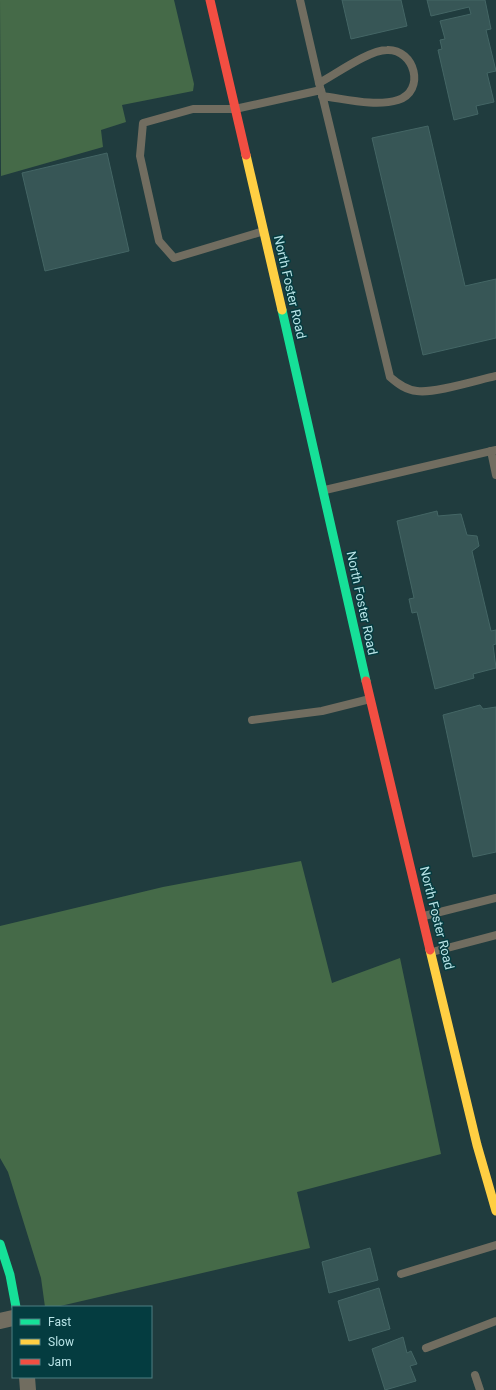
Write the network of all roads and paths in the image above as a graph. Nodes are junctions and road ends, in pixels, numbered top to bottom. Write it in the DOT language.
graph roads {
  1 [pos="210,0"];
  2 [pos="300,0"];
  3 [pos="321,90"];
  4 [pos="235,109"];
  5 [pos="264,231"];
  6 [pos="496,376"];
  7 [pos="493,451"];
  8 [pos="496,475"];
  9 [pos="324,490"];
  10 [pos="370,699"];
  11 [pos="252,720"];
  12 [pos="496,898"];
  13 [pos="424,916"];
  14 [pos="496,936"];
  15 [pos="432,952"];
  16 [pos="496,1211"];
  17 [pos="0,1244"];
  18 [pos="496,1245"];
  19 [pos="401,1274"];
  20 [pos="16,1306"];
  21 [pos="12,1318"];
  22 [pos="0,1321"];
  23 [pos="496,1321"];
  24 [pos="426,1348"];
  25 [pos="475,1375"];
  26 [pos="27,1378"];
  27 [pos="28,1390"];
  28 [pos="480,1390"];
  1 -- 4 [label="main road, North Foster Road"];
  2 -- 3 [label="lane"];
  3 -- 3 [label="lane"];
  3 -- 4 [label="lane"];
  3 -- 6 [label="lane"];
  4 -- 5 [label="main road, North Foster Road"];
  4 -- 5 [label="lane"];
  5 -- 9 [label="main road, North Foster Road"];
  7 -- 8 [label="lane"];
  7 -- 9 [label="lane"];
  9 -- 10 [label="main road, North Foster Road"];
  10 -- 11 [label="lane"];
  10 -- 13 [label="main road, North Foster Road"];
  12 -- 13 [label="lane"];
  13 -- 15 [label="main road, North Foster Road"];
  14 -- 15 [label="lane"];
  15 -- 16 [label="main road, North Foster Road"];
  17 -- 20 [label="main road"];
  18 -- 19 [label="lane"];
  21 -- 22 [label="street"];
  23 -- 24 [label="lane"];
  25 -- 28 [label="lane"];
  26 -- 27 [label="street"];
}
